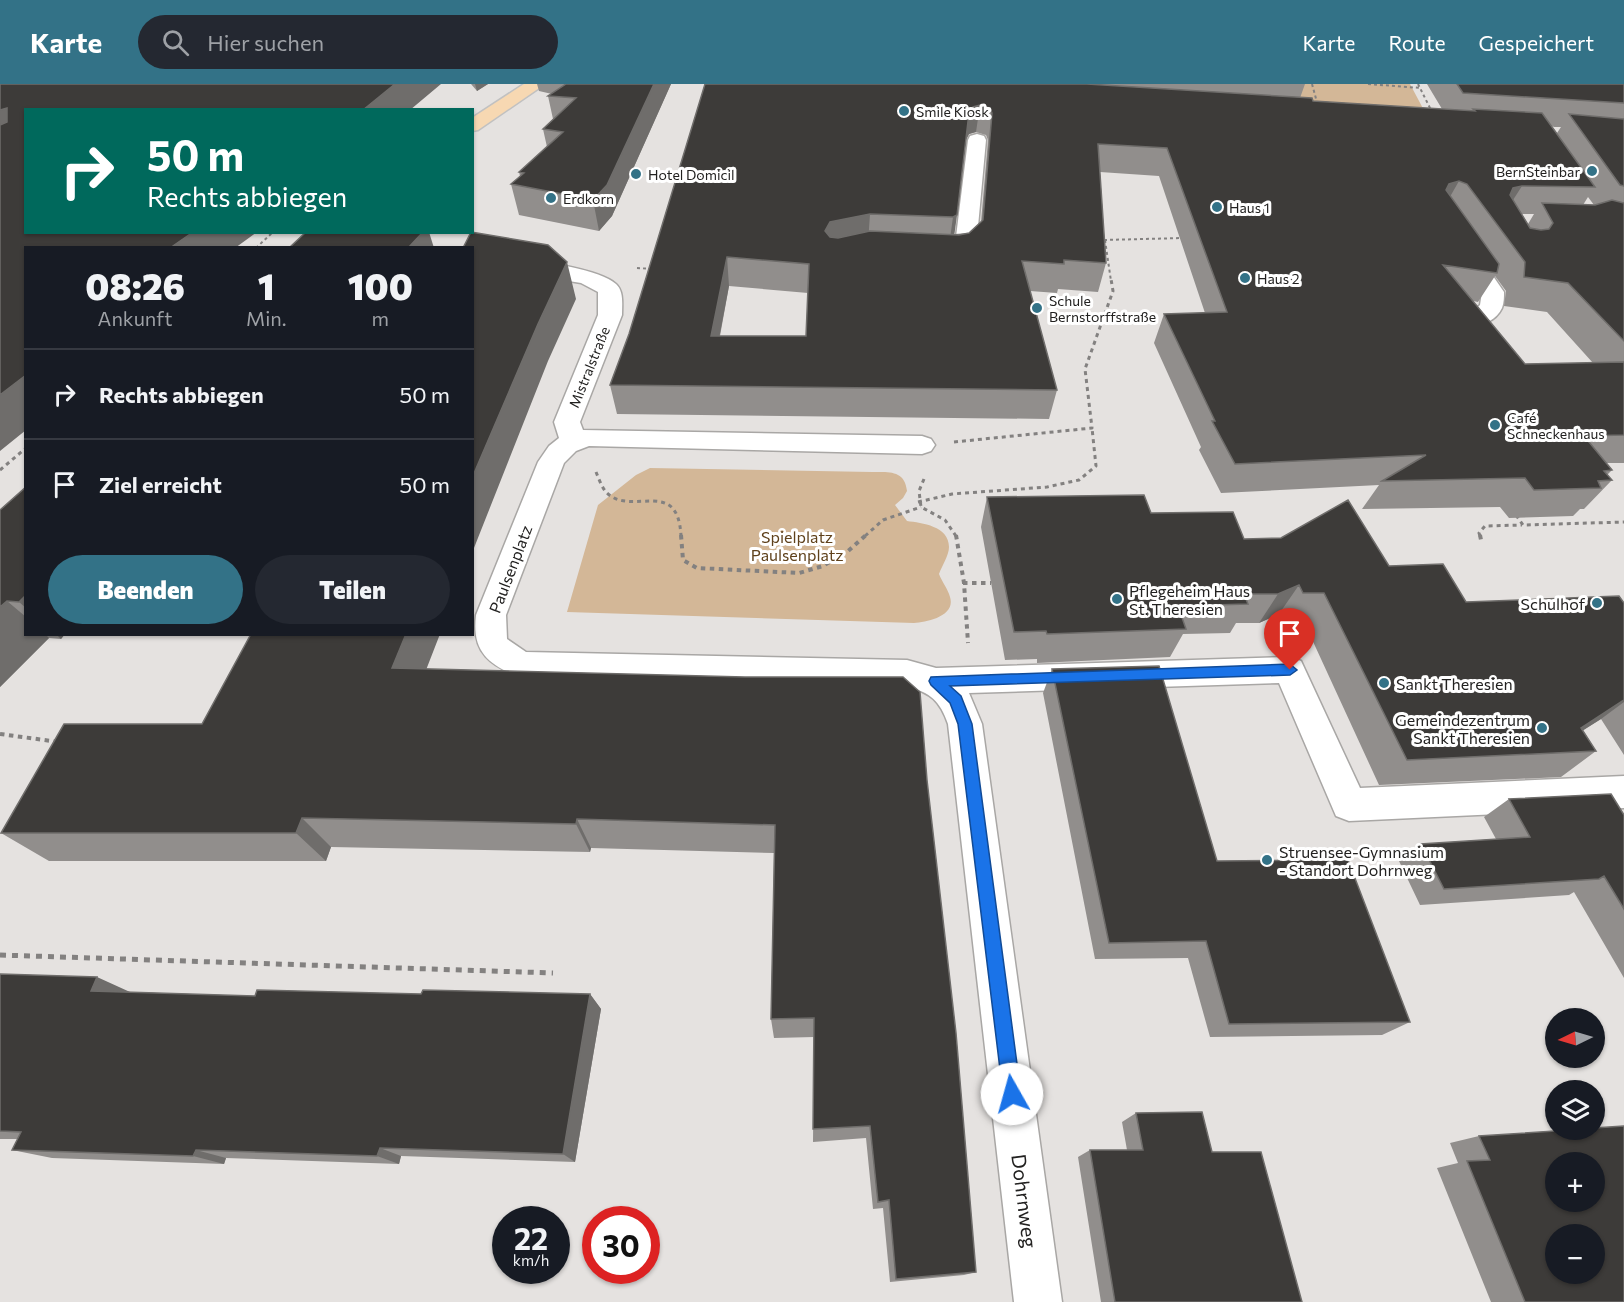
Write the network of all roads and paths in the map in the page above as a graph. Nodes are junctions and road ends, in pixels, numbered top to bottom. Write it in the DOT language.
graph roads {
  1 [pos="536,84"];
  2 [pos="1312,84"];
  3 [pos="1368,84"];
  4 [pos="1419,84"];
  5 [pos="1421,88"];
  6 [pos="1319,109"];
  7 [pos="1434,117"];
  8 [pos="474,125"];
  9 [pos="976,140"];
  10 [pos="271,234"];
  11 [pos="1454,236"];
  12 [pos="1186,238"];
  13 [pos="1095,239"];
  14 [pos="1105,240"];
  15 [pos="258,246"];
  16 [pos="922,254"];
  17 [pos="474,258"];
  18 [pos="1475,320"];
  19 [pos="1092,428"];
  20 [pos="573,440"];
  21 [pos="922,445"];
  22 [pos="24,450"];
  23 [pos="0,470"];
  24 [pos="918,502"];
  25 [pos="921,507"];
  26 [pos="1511,507"];
  27 [pos="1624,522"];
  28 [pos="1523,525"];
  29 [pos="1481,540"];
  30 [pos="963,583"];
  31 [pos="991,583"];
  32 [pos="936,681"];
  33 [pos="0,734"];
  34 [pos="67,743"];
  35 [pos="1624,792"];
  36 [pos="0,955"];
  37 [pos="553,973"];
  38 [pos="1038,1302"];
  1 -- 8 [label="main road"];
  2 -- 6 [label="path"];
  3 -- 5 [label="path"];
  4 -- 5 [label="path"];
  5 -- 7 [label="path"];
  9 -- 16 [label="street"];
  10 -- 15 [label="path"];
  11 -- 18 [label="street"];
  12 -- 14 [label="path"];
  13 -- 14 [label="path"];
  14 -- 19 [label="path"];
  17 -- 20 [label="street, Mistralstraße"];
  19 -- 21 [label="path"];
  19 -- 24 [label="path"];
  20 -- 21 [label="street"];
  20 -- 25 [label="path"];
  20 -- 32 [label="street, Paulsenplatz"];
  21 -- 24 [label="path"];
  22 -- 23 [label="path"];
  24 -- 25 [label="path"];
  25 -- 30 [label="path"];
  26 -- 28 [label="path"];
  27 -- 28 [label="path"];
  28 -- 29 [label="path"];
  30 -- 31 [label="path"];
  30 -- 32 [label="path"];
  32 -- 35 [label="street"];
  32 -- 38 [label="street, Dohrnweg"];
  33 -- 34 [label="path"];
  36 -- 37 [label="path"];
}
